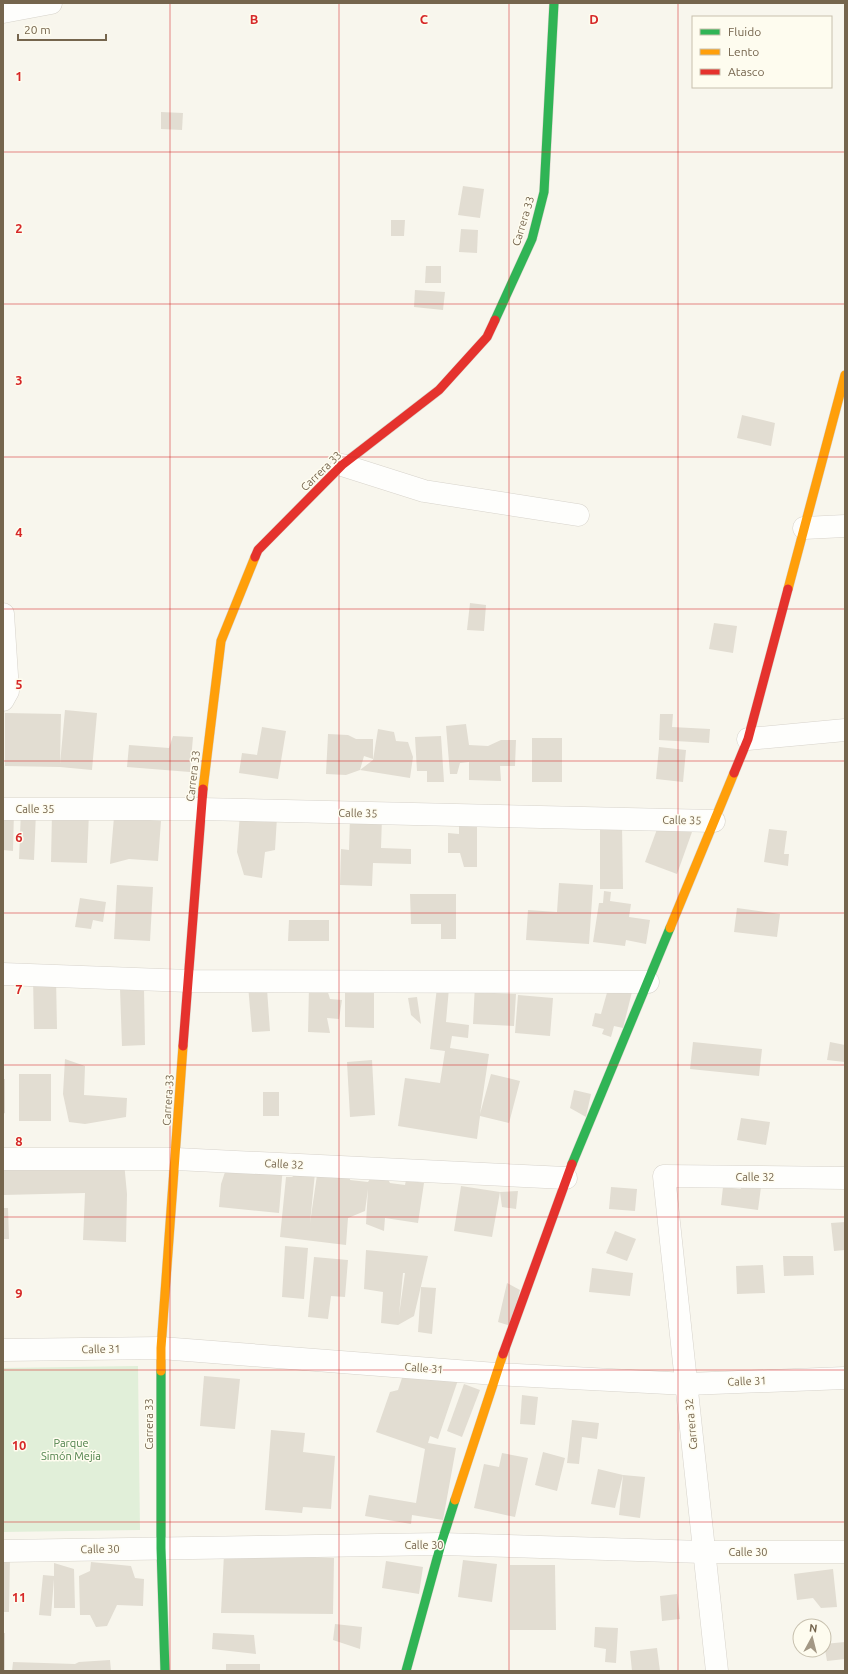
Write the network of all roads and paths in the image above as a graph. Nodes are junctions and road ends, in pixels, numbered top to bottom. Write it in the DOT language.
graph roads {
  1 [pos="51,3"];
  2 [pos="554,3"];
  3 [pos="3,12"];
  4 [pos="845,375"];
  5 [pos="342,465"];
  6 [pos="578,515"];
  7 [pos="845,526"];
  8 [pos="804,528"];
  9 [pos="3,614"];
  10 [pos="3,700"];
  11 [pos="845,730"];
  12 [pos="748,739"];
  13 [pos="3,809"];
  14 [pos="201,809"];
  15 [pos="714,821"];
  16 [pos="3,974"];
  17 [pos="189,981"];
  18 [pos="648,982"];
  19 [pos="3,1159"];
  20 [pos="176,1159"];
  21 [pos="664,1176"];
  22 [pos="566,1178"];
  23 [pos="845,1178"];
  24 [pos="161,1348"];
  25 [pos="3,1350"];
  26 [pos="496,1374"];
  27 [pos="845,1378"];
  28 [pos="687,1384"];
  29 [pos="441,1544"];
  30 [pos="161,1548"];
  31 [pos="3,1551"];
  32 [pos="703,1552"];
  33 [pos="845,1552"];
  34 [pos="165,1671"];
  35 [pos="406,1671"];
  36 [pos="717,1671"];
  1 -- 3 [label="street"];
  2 -- 5 [label="street, Carrera 33"];
  4 -- 8 [label="street"];
  5 -- 6 [label="street"];
  5 -- 14 [label="street, Carrera 33"];
  7 -- 8 [label="street"];
  8 -- 12 [label="street"];
  9 -- 10 [label="street"];
  11 -- 12 [label="street"];
  12 -- 15 [label="street"];
  13 -- 14 [label="street, Calle 35"];
  14 -- 15 [label="street, Calle 35"];
  14 -- 17 [label="street, Carrera 33"];
  15 -- 18 [label="street"];
  16 -- 17 [label="street"];
  17 -- 18 [label="street"];
  17 -- 20 [label="street, Carrera 33"];
  18 -- 22 [label="street"];
  19 -- 20 [label="street, Calle 32"];
  20 -- 22 [label="street, Calle 32"];
  20 -- 24 [label="street, Carrera 33"];
  21 -- 23 [label="street, Calle 32"];
  21 -- 28 [label="street, Carrera 32"];
  22 -- 26 [label="street"];
  24 -- 25 [label="street, Calle 31"];
  24 -- 26 [label="street, Calle 31"];
  24 -- 30 [label="street, Carrera 33"];
  26 -- 28 [label="street, Calle 31"];
  26 -- 29 [label="street"];
  27 -- 28 [label="street, Calle 31"];
  28 -- 32 [label="street, Carrera 32"];
  29 -- 30 [label="street, Calle 30"];
  29 -- 32 [label="street, Calle 30"];
  29 -- 35 [label="street"];
  30 -- 31 [label="street, Calle 30"];
  30 -- 34 [label="street, Carrera 33"];
  32 -- 33 [label="street, Calle 30"];
  32 -- 36 [label="street, Carrera 32"];
}
